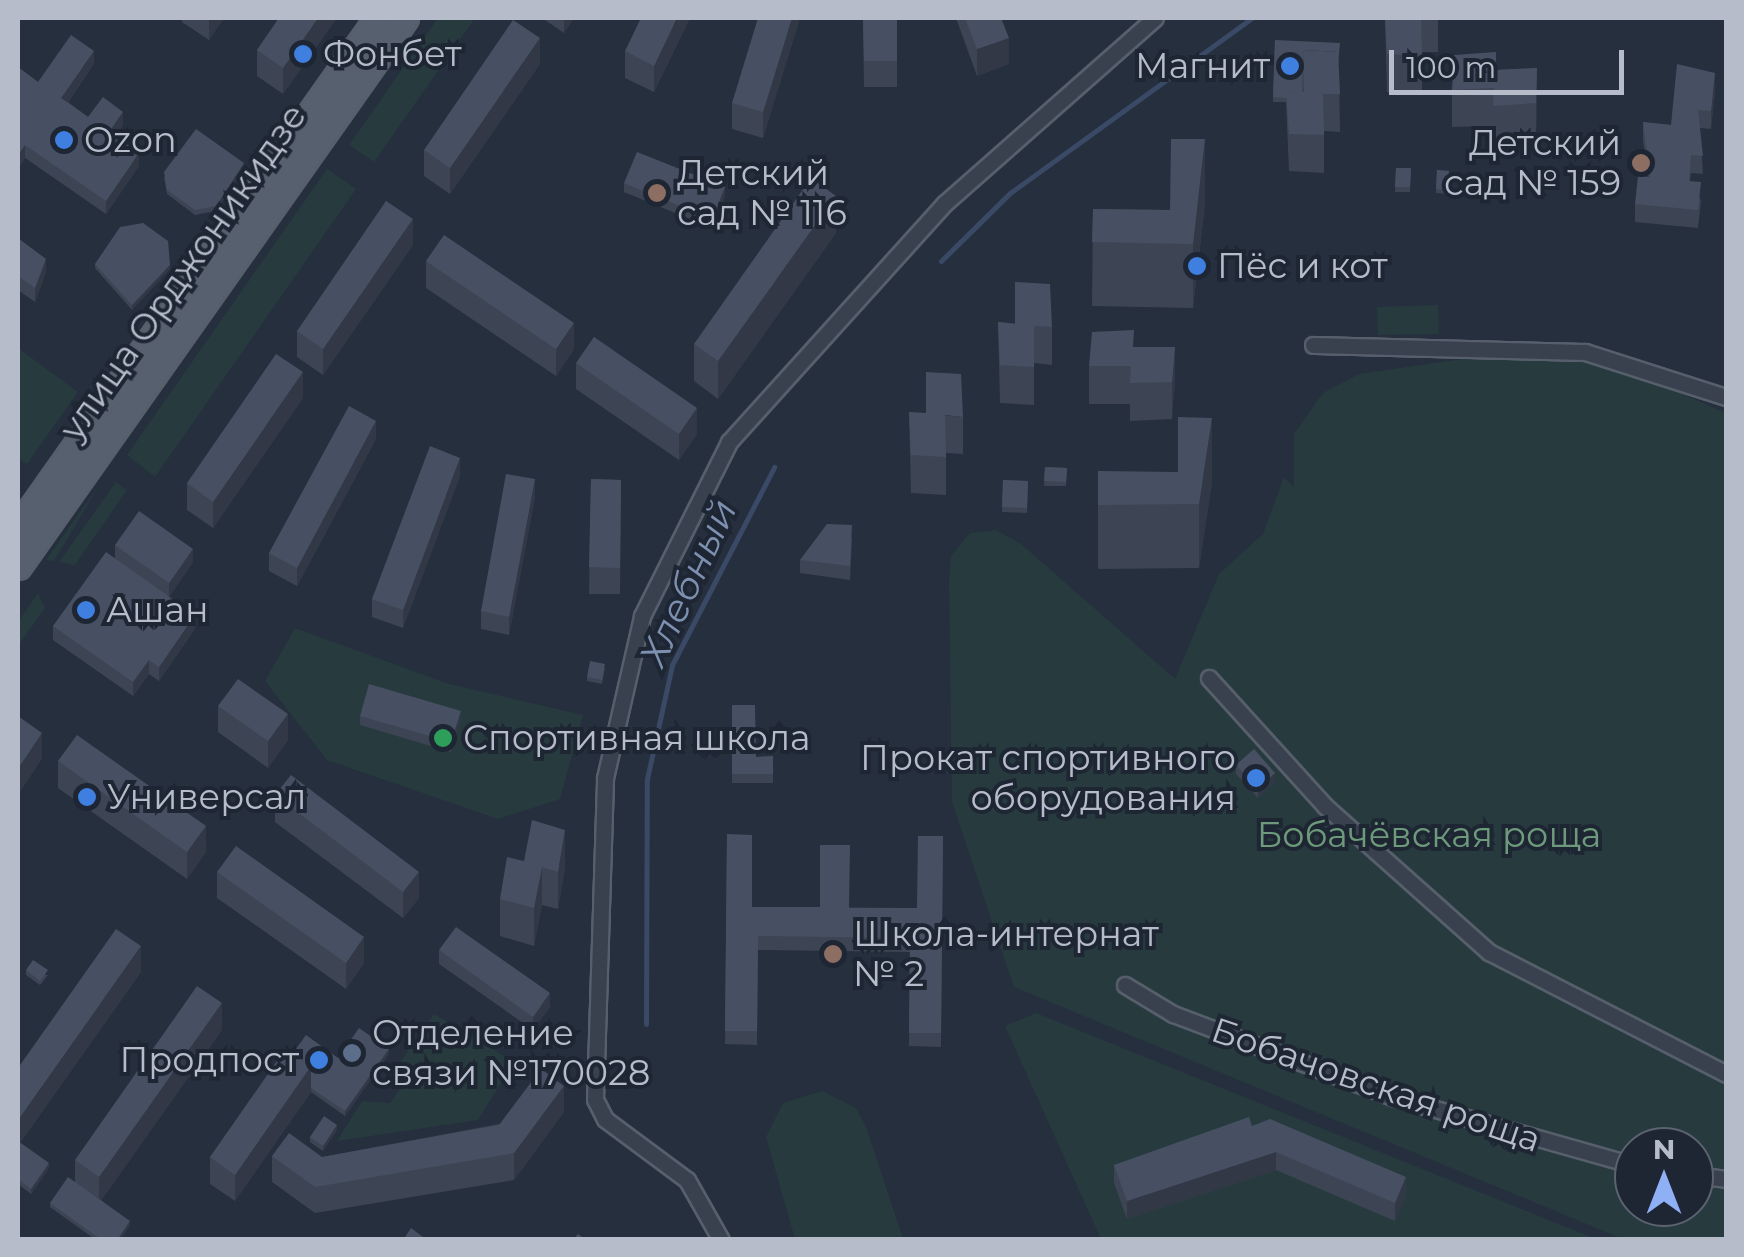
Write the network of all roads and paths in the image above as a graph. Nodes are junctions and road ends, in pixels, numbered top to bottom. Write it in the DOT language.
graph roads {
  1 [pos="378,18"];
  2 [pos="405,18"];
  3 [pos="1154,18"];
  4 [pos="1314,346"];
  5 [pos="1726,398"];
  6 [pos="107,401"];
  7 [pos="112,433"];
  8 [pos="18,528"];
  9 [pos="18,566"];
  10 [pos="1208,678"];
  11 [pos="1125,985"];
  12 [pos="1726,1074"];
  13 [pos="1614,1159"];
  14 [pos="721,1240"];
  1 -- 6 [label="main road, улица Орджоникидзе"];
  2 -- 7 [label="main road, улица Орджоникидзе"];
  3 -- 14 [label="street"];
  4 -- 5 [label="street"];
  6 -- 7 [label="main road"];
  6 -- 8 [label="main road, улица Орджоникидзе"];
  7 -- 9 [label="main road, улица Орджоникидзе"];
  10 -- 12 [label="street"];
  11 -- 13 [label="street, Бобачовская роща"];
}
